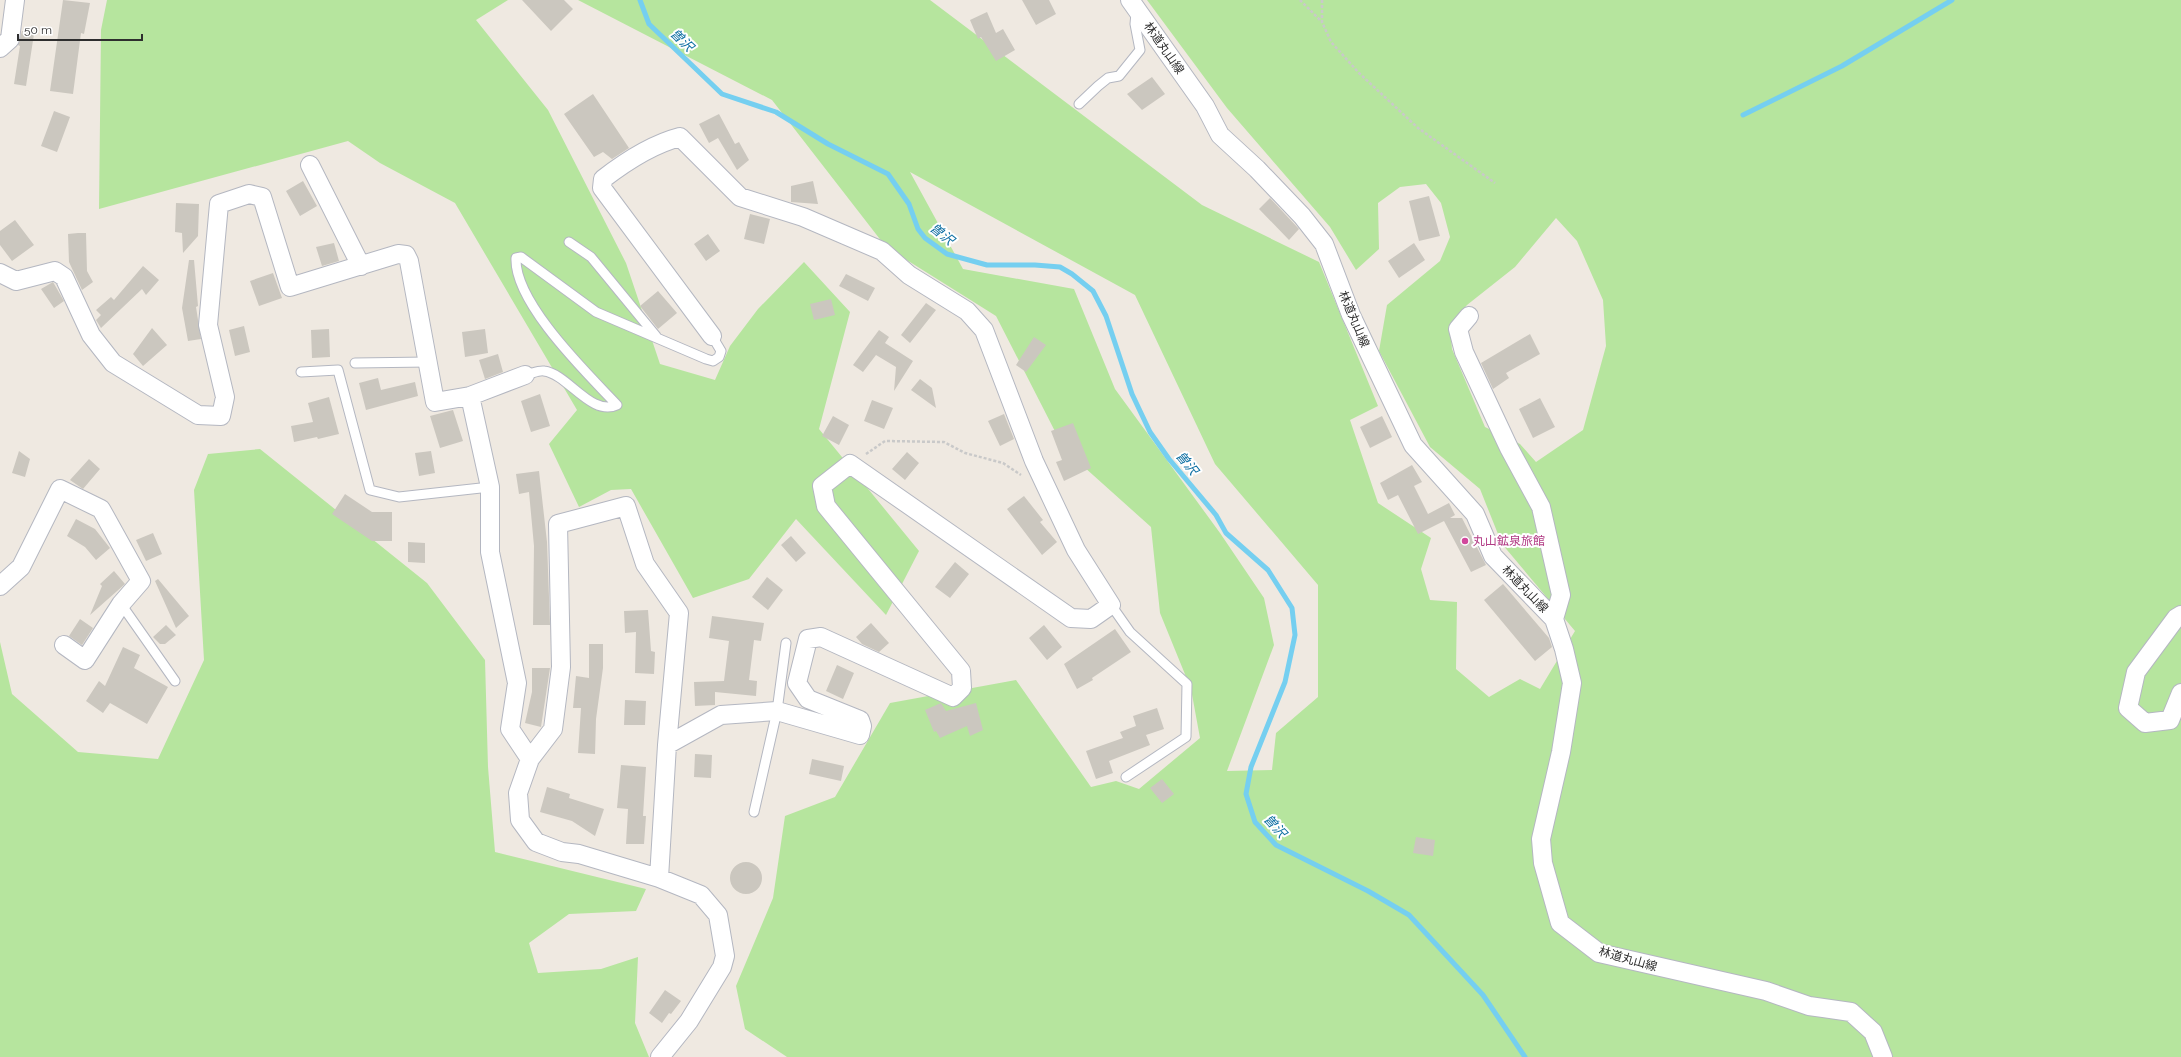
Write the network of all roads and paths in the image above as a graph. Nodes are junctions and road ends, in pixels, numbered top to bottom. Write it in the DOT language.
graph roads {
  1 [pos="15,0"];
  2 [pos="1300,0"];
  3 [pos="1322,0"];
  4 [pos="1133,5"];
  5 [pos="1322,22"];
  6 [pos="0,48"];
  7 [pos="1079,104"];
  8 [pos="310,165"];
  9 [pos="1495,183"];
  10 [pos="569,242"];
  11 [pos="360,266"];
  12 [pos="0,273"];
  13 [pos="1469,316"];
  14 [pos="712,336"];
  15 [pos="658,339"];
  16 [pos="428,362"];
  17 [pos="355,363"];
  18 [pos="302,372"];
  19 [pos="526,375"];
  20 [pos="470,396"];
  21 [pos="850,464"];
  22 [pos="490,487"];
  23 [pos="1047,487"];
  24 [pos="0,586"];
  25 [pos="121,604"];
  26 [pos="1111,605"];
  27 [pos="2181,615"];
  28 [pos="1554,619"];
  29 [pos="786,643"];
  30 [pos="64,645"];
  31 [pos="175,681"];
  32 [pos="2181,693"];
  33 [pos="777,711"];
  34 [pos="667,745"];
  35 [pos="530,759"];
  36 [pos="1126,777"];
  37 [pos="754,812"];
  38 [pos="659,878"];
  39 [pos="660,1057"];
  40 [pos="1883,1057"];
  1 -- 6 [label="street"];
  2 -- 5 [label="path"];
  3 -- 5 [label="path"];
  4 -- 7 [label="lane"];
  4 -- 28 [label="street, 林道丸山線"];
  5 -- 9 [label="path"];
  8 -- 11 [label="street"];
  10 -- 15 [label="lane"];
  11 -- 12 [label="street"];
  11 -- 16 [label="street"];
  13 -- 28 [label="street"];
  14 -- 15 [label="lane"];
  14 -- 23 [label="street"];
  15 -- 19 [label="lane"];
  16 -- 17 [label="lane"];
  16 -- 20 [label="street"];
  18 -- 22 [label="lane"];
  19 -- 20 [label="street"];
  20 -- 22 [label="street"];
  21 -- 23 [label="path"];
  21 -- 26 [label="street"];
  21 -- 33 [label="street"];
  22 -- 35 [label="street"];
  23 -- 26 [label="street"];
  24 -- 25 [label="street"];
  25 -- 30 [label="street"];
  25 -- 31 [label="lane"];
  26 -- 36 [label="lane"];
  27 -- 32 [label="street"];
  28 -- 40 [label="street, 林道丸山線"];
  29 -- 33 [label="lane"];
  33 -- 34 [label="street"];
  33 -- 37 [label="lane"];
  34 -- 35 [label="street"];
  34 -- 38 [label="street"];
  35 -- 38 [label="street"];
  38 -- 39 [label="street"];
}
